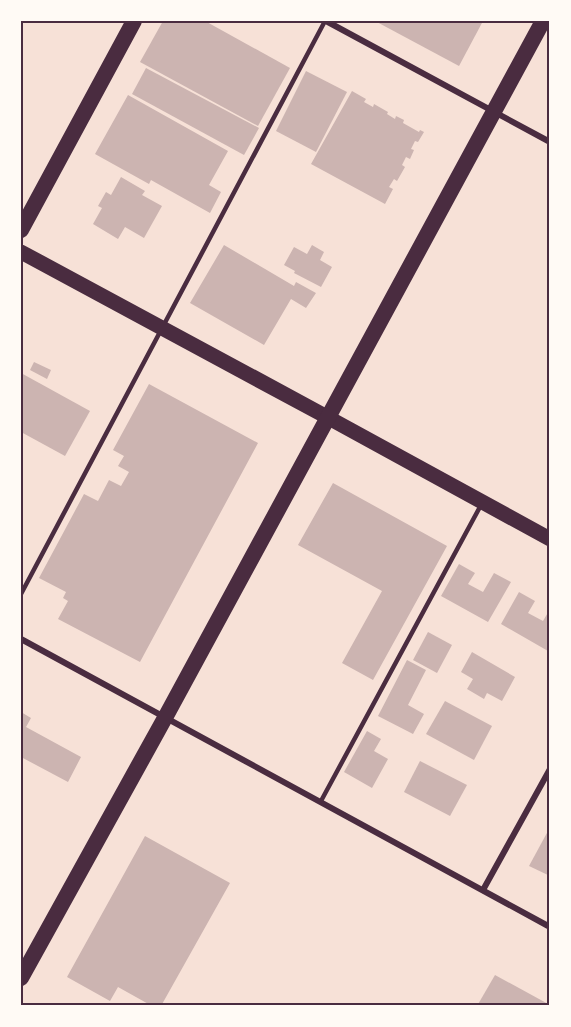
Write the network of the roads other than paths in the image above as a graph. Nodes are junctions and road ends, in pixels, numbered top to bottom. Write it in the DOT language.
graph roads {
  1 [pos="134,21"];
  2 [pos="326,21"];
  3 [pos="543,21"];
  4 [pos="493,111"];
  5 [pos="550,142"];
  6 [pos="21,230"];
  7 [pos="21,252"];
  8 [pos="161,329"];
  9 [pos="327,417"];
  10 [pos="483,503"];
  11 [pos="550,539"];
  12 [pos="21,594"];
  13 [pos="21,639"];
  14 [pos="166,716"];
  15 [pos="550,769"];
  16 [pos="321,801"];
  17 [pos="483,890"];
  18 [pos="550,927"];
  19 [pos="21,978"];
  1 -- 6 [label="highway"];
  2 -- 4 [label="street"];
  2 -- 8 [label="lane"];
  3 -- 4 [label="highway"];
  4 -- 5 [label="street"];
  4 -- 9 [label="highway"];
  7 -- 8 [label="main road"];
  8 -- 9 [label="main road"];
  8 -- 12 [label="lane"];
  9 -- 10 [label="main road"];
  9 -- 14 [label="highway"];
  10 -- 11 [label="main road"];
  10 -- 16 [label="lane"];
  13 -- 14 [label="street"];
  14 -- 16 [label="street"];
  14 -- 19 [label="highway"];
  15 -- 17 [label="street"];
  16 -- 17 [label="street"];
  17 -- 18 [label="street"];
}
